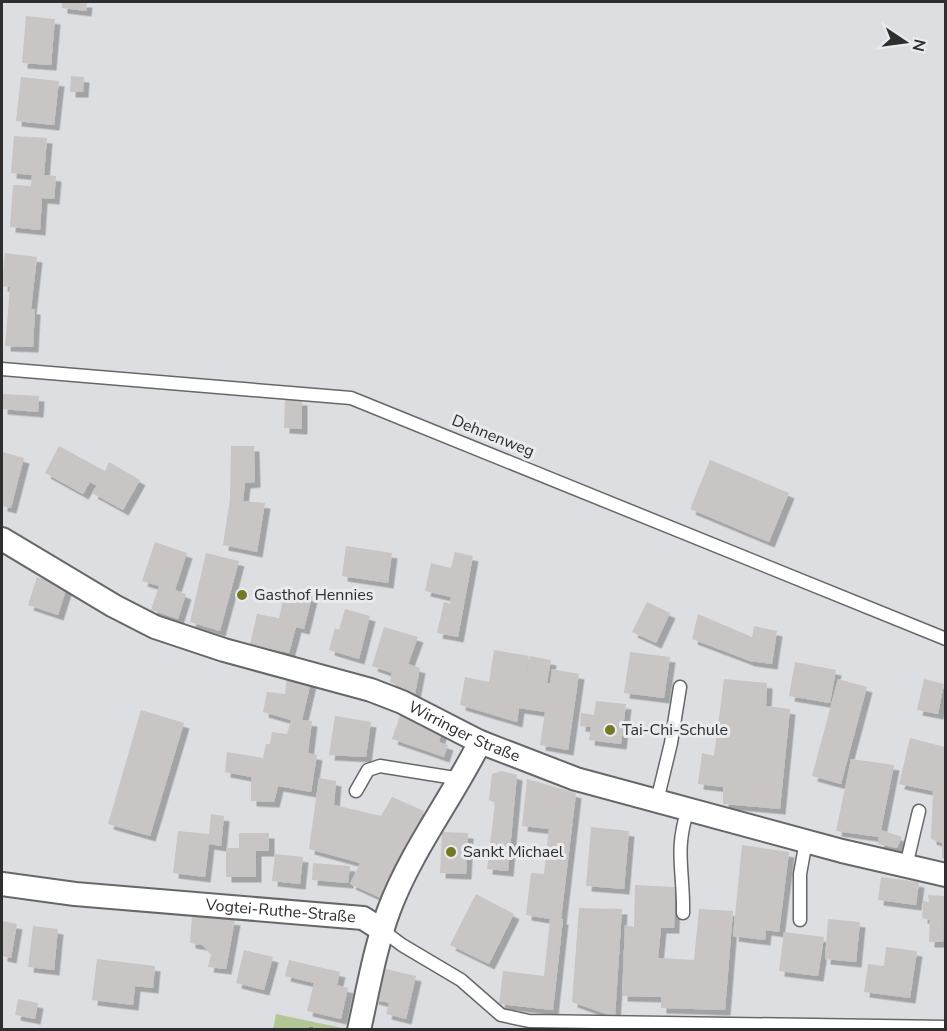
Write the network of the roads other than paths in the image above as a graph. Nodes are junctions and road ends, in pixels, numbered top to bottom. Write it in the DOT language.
graph roads {
  1 [pos="2,369"];
  2 [pos="2,539"];
  3 [pos="945,639"];
  4 [pos="680,687"];
  5 [pos="480,742"];
  6 [pos="461,779"];
  7 [pos="357,791"];
  8 [pos="657,801"];
  9 [pos="688,809"];
  10 [pos="919,811"];
  11 [pos="806,841"];
  12 [pos="906,866"];
  13 [pos="945,875"];
  14 [pos="2,884"];
  15 [pos="683,913"];
  16 [pos="800,920"];
  17 [pos="382,930"];
  18 [pos="945,1027"];
  19 [pos="359,1029"];
  1 -- 3 [label="lane, Dehnenweg"];
  2 -- 5 [label="street, Wirringer Straße"];
  4 -- 8 [label="lane"];
  5 -- 6 [label="street"];
  5 -- 8 [label="street, Wirringer Straße"];
  6 -- 7 [label="lane"];
  6 -- 17 [label="street"];
  8 -- 9 [label="street, Wirringer Straße"];
  9 -- 11 [label="street, Wirringer Straße"];
  9 -- 15 [label="lane"];
  10 -- 12 [label="lane"];
  11 -- 12 [label="street, Wirringer Straße"];
  11 -- 16 [label="lane"];
  12 -- 13 [label="street, Wirringer Straße"];
  14 -- 17 [label="street, Vogtei-Ruthe-Straße"];
  17 -- 18 [label="lane"];
  17 -- 19 [label="street"];
}
